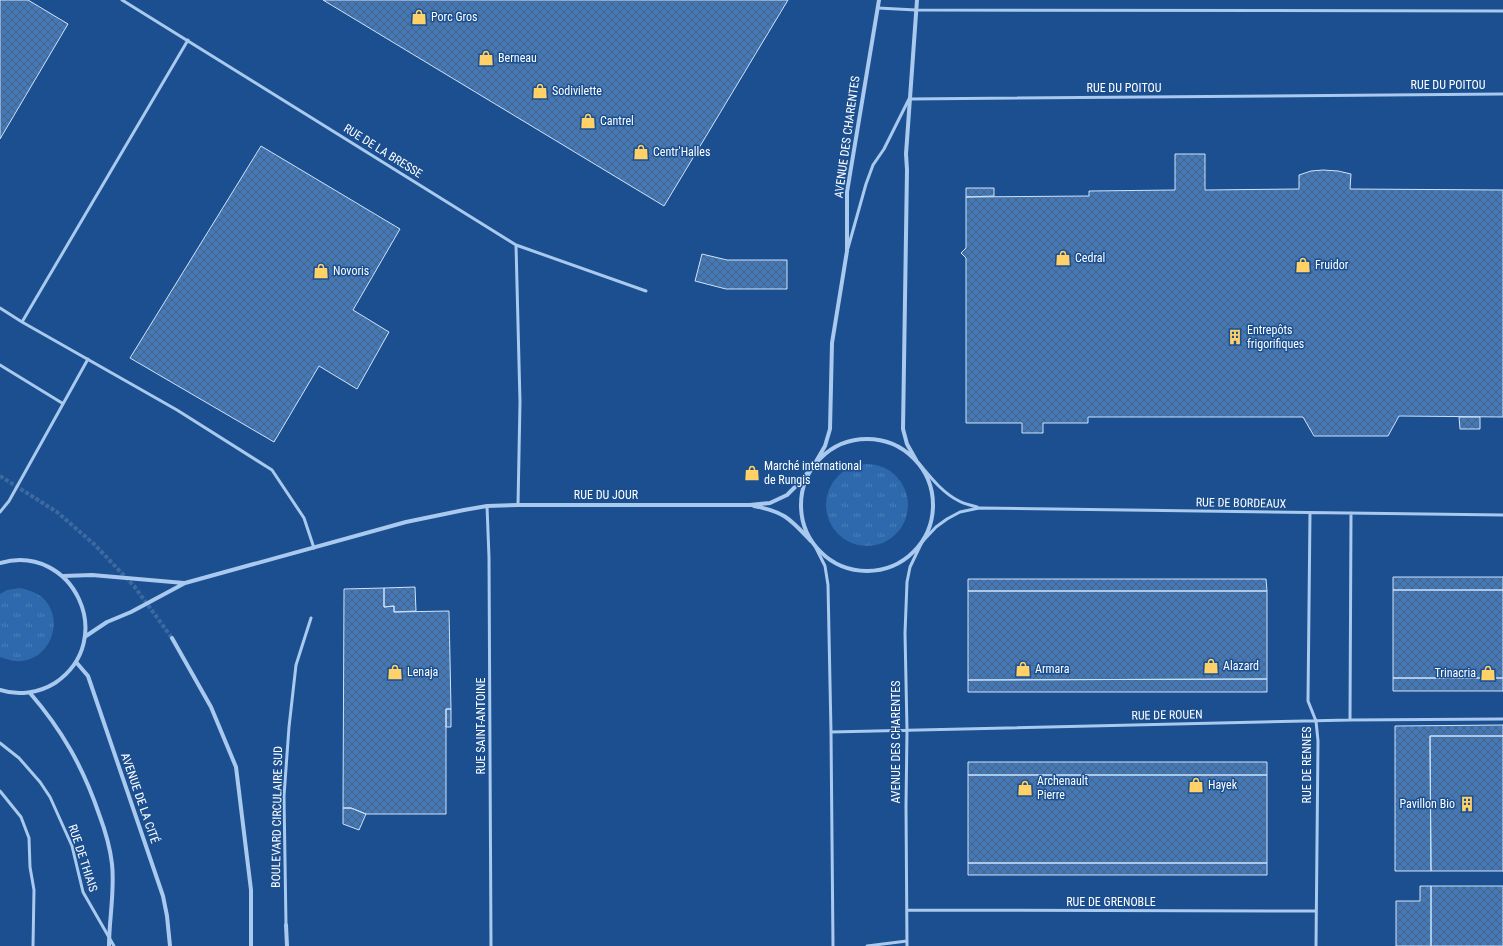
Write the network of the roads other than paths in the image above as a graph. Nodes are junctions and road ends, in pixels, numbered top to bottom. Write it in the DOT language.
graph roads {
  1 [pos="122,0"];
  2 [pos="879,0"];
  3 [pos="917,0"];
  4 [pos="878,8"];
  5 [pos="916,10"];
  6 [pos="1503,11"];
  7 [pos="188,40"];
  8 [pos="1503,94"];
  9 [pos="909,99"];
  10 [pos="516,245"];
  11 [pos="848,251"];
  12 [pos="646,291"];
  13 [pos="0,308"];
  14 [pos="22,322"];
  15 [pos="88,359"];
  16 [pos="0,365"];
  17 [pos="62,403"];
  18 [pos="916,460"];
  19 [pos="814,465"];
  20 [pos="518,505"];
  21 [pos="750,505"];
  22 [pos="487,506"];
  23 [pos="979,508"];
  24 [pos="0,512"];
  25 [pos="1310,513"];
  26 [pos="1351,513"];
  27 [pos="1503,515"];
  28 [pos="922,542"];
  29 [pos="314,548"];
  30 [pos="816,548"];
  31 [pos="0,563"];
  32 [pos="63,576"];
  33 [pos="185,583"];
  34 [pos="311,618"];
  35 [pos="86,636"];
  36 [pos="172,638"];
  37 [pos="76,662"];
  38 [pos="0,690"];
  39 [pos="30,693"];
  40 [pos="1503,719"];
  41 [pos="1350,720"];
  42 [pos="1316,721"];
  43 [pos="907,730"];
  44 [pos="831,732"];
  45 [pos="0,743"];
  46 [pos="0,791"];
  47 [pos="907,910"];
  48 [pos="1315,911"];
  49 [pos="286,924"];
  50 [pos="109,937"];
  51 [pos="907,940"];
  52 [pos="33,946"];
  53 [pos="109,946"];
  54 [pos="114,946"];
  55 [pos="170,946"];
  56 [pos="251,946"];
  57 [pos="287,946"];
  58 [pos="491,946"];
  59 [pos="833,946"];
  60 [pos="867,946"];
  61 [pos="907,946"];
  62 [pos="1316,946"];
  1 -- 7 [label="lane, RUE DE LA BRESSE"];
  2 -- 4 [label="street, AVENUE DES CHARENTES"];
  3 -- 5 [label="street"];
  4 -- 5 [label="lane"];
  4 -- 11 [label="street, AVENUE DES CHARENTES"];
  5 -- 6 [label="lane"];
  5 -- 9 [label="street"];
  7 -- 10 [label="lane, RUE DE LA BRESSE"];
  7 -- 14 [label="lane"];
  8 -- 9 [label="lane, RUE DU POITOU"];
  9 -- 11 [label="lane"];
  9 -- 18 [label="street"];
  10 -- 12 [label="lane, RUE DE LA BRESSE"];
  10 -- 20 [label="lane"];
  11 -- 19 [label="street, AVENUE DES CHARENTES"];
  13 -- 14 [label="lane"];
  14 -- 15 [label="lane"];
  15 -- 17 [label="lane"];
  15 -- 29 [label="lane"];
  16 -- 17 [label="lane"];
  17 -- 24 [label="lane"];
  18 -- 19 [label="street"];
  18 -- 23 [label="lane, RUE DE BORDEAUX"];
  18 -- 28 [label="street"];
  19 -- 21 [label="street, RUE DU JOUR"];
  19 -- 30 [label="street"];
  20 -- 21 [label="street, RUE DU JOUR"];
  20 -- 22 [label="street, RUE DU JOUR"];
  21 -- 30 [label="street, RUE DU JOUR"];
  22 -- 29 [label="street, RUE DU JOUR"];
  22 -- 58 [label="lane, RUE SAINT-ANTOINE"];
  23 -- 25 [label="lane, RUE DE BORDEAUX"];
  23 -- 28 [label="lane, RUE DE BORDEAUX"];
  25 -- 26 [label="lane, RUE DE BORDEAUX"];
  25 -- 42 [label="lane, RUE DE RENNES"];
  26 -- 27 [label="lane, RUE DE BORDEAUX"];
  26 -- 41 [label="lane"];
  28 -- 30 [label="street"];
  28 -- 43 [label="lane, AVENUE DES CHARENTES"];
  29 -- 33 [label="street, RUE DU JOUR"];
  30 -- 44 [label="lane"];
  31 -- 32 [label="street"];
  32 -- 33 [label="street"];
  32 -- 35 [label="street"];
  33 -- 35 [label="street"];
  34 -- 49 [label="lane, BOULEVARD CIRCULAIRE SUD"];
  35 -- 37 [label="street"];
  36 -- 56 [label="street"];
  37 -- 39 [label="street"];
  37 -- 55 [label="street, AVENUE DE LA CITÉ"];
  38 -- 39 [label="street"];
  39 -- 50 [label="street"];
  40 -- 41 [label="lane, RUE DE ROUEN"];
  41 -- 42 [label="lane, RUE DE ROUEN"];
  42 -- 43 [label="lane, RUE DE ROUEN"];
  42 -- 48 [label="lane, RUE DE RENNES"];
  43 -- 44 [label="lane, RUE DE ROUEN"];
  43 -- 47 [label="lane, AVENUE DES CHARENTES"];
  44 -- 59 [label="lane"];
  45 -- 50 [label="lane, RUE DE THIAIS"];
  46 -- 52 [label="lane"];
  47 -- 48 [label="lane, RUE DE GRENOBLE"];
  47 -- 51 [label="lane, AVENUE DES CHARENTES"];
  48 -- 62 [label="lane, RUE DE RENNES"];
  49 -- 57 [label="street, BOULEVARD CIRCULAIRE SUD"];
  50 -- 53 [label="street"];
  50 -- 54 [label="lane, RUE DE THIAIS"];
  51 -- 60 [label="lane"];
  51 -- 61 [label="lane, AVENUE DES CHARENTES"];
}
